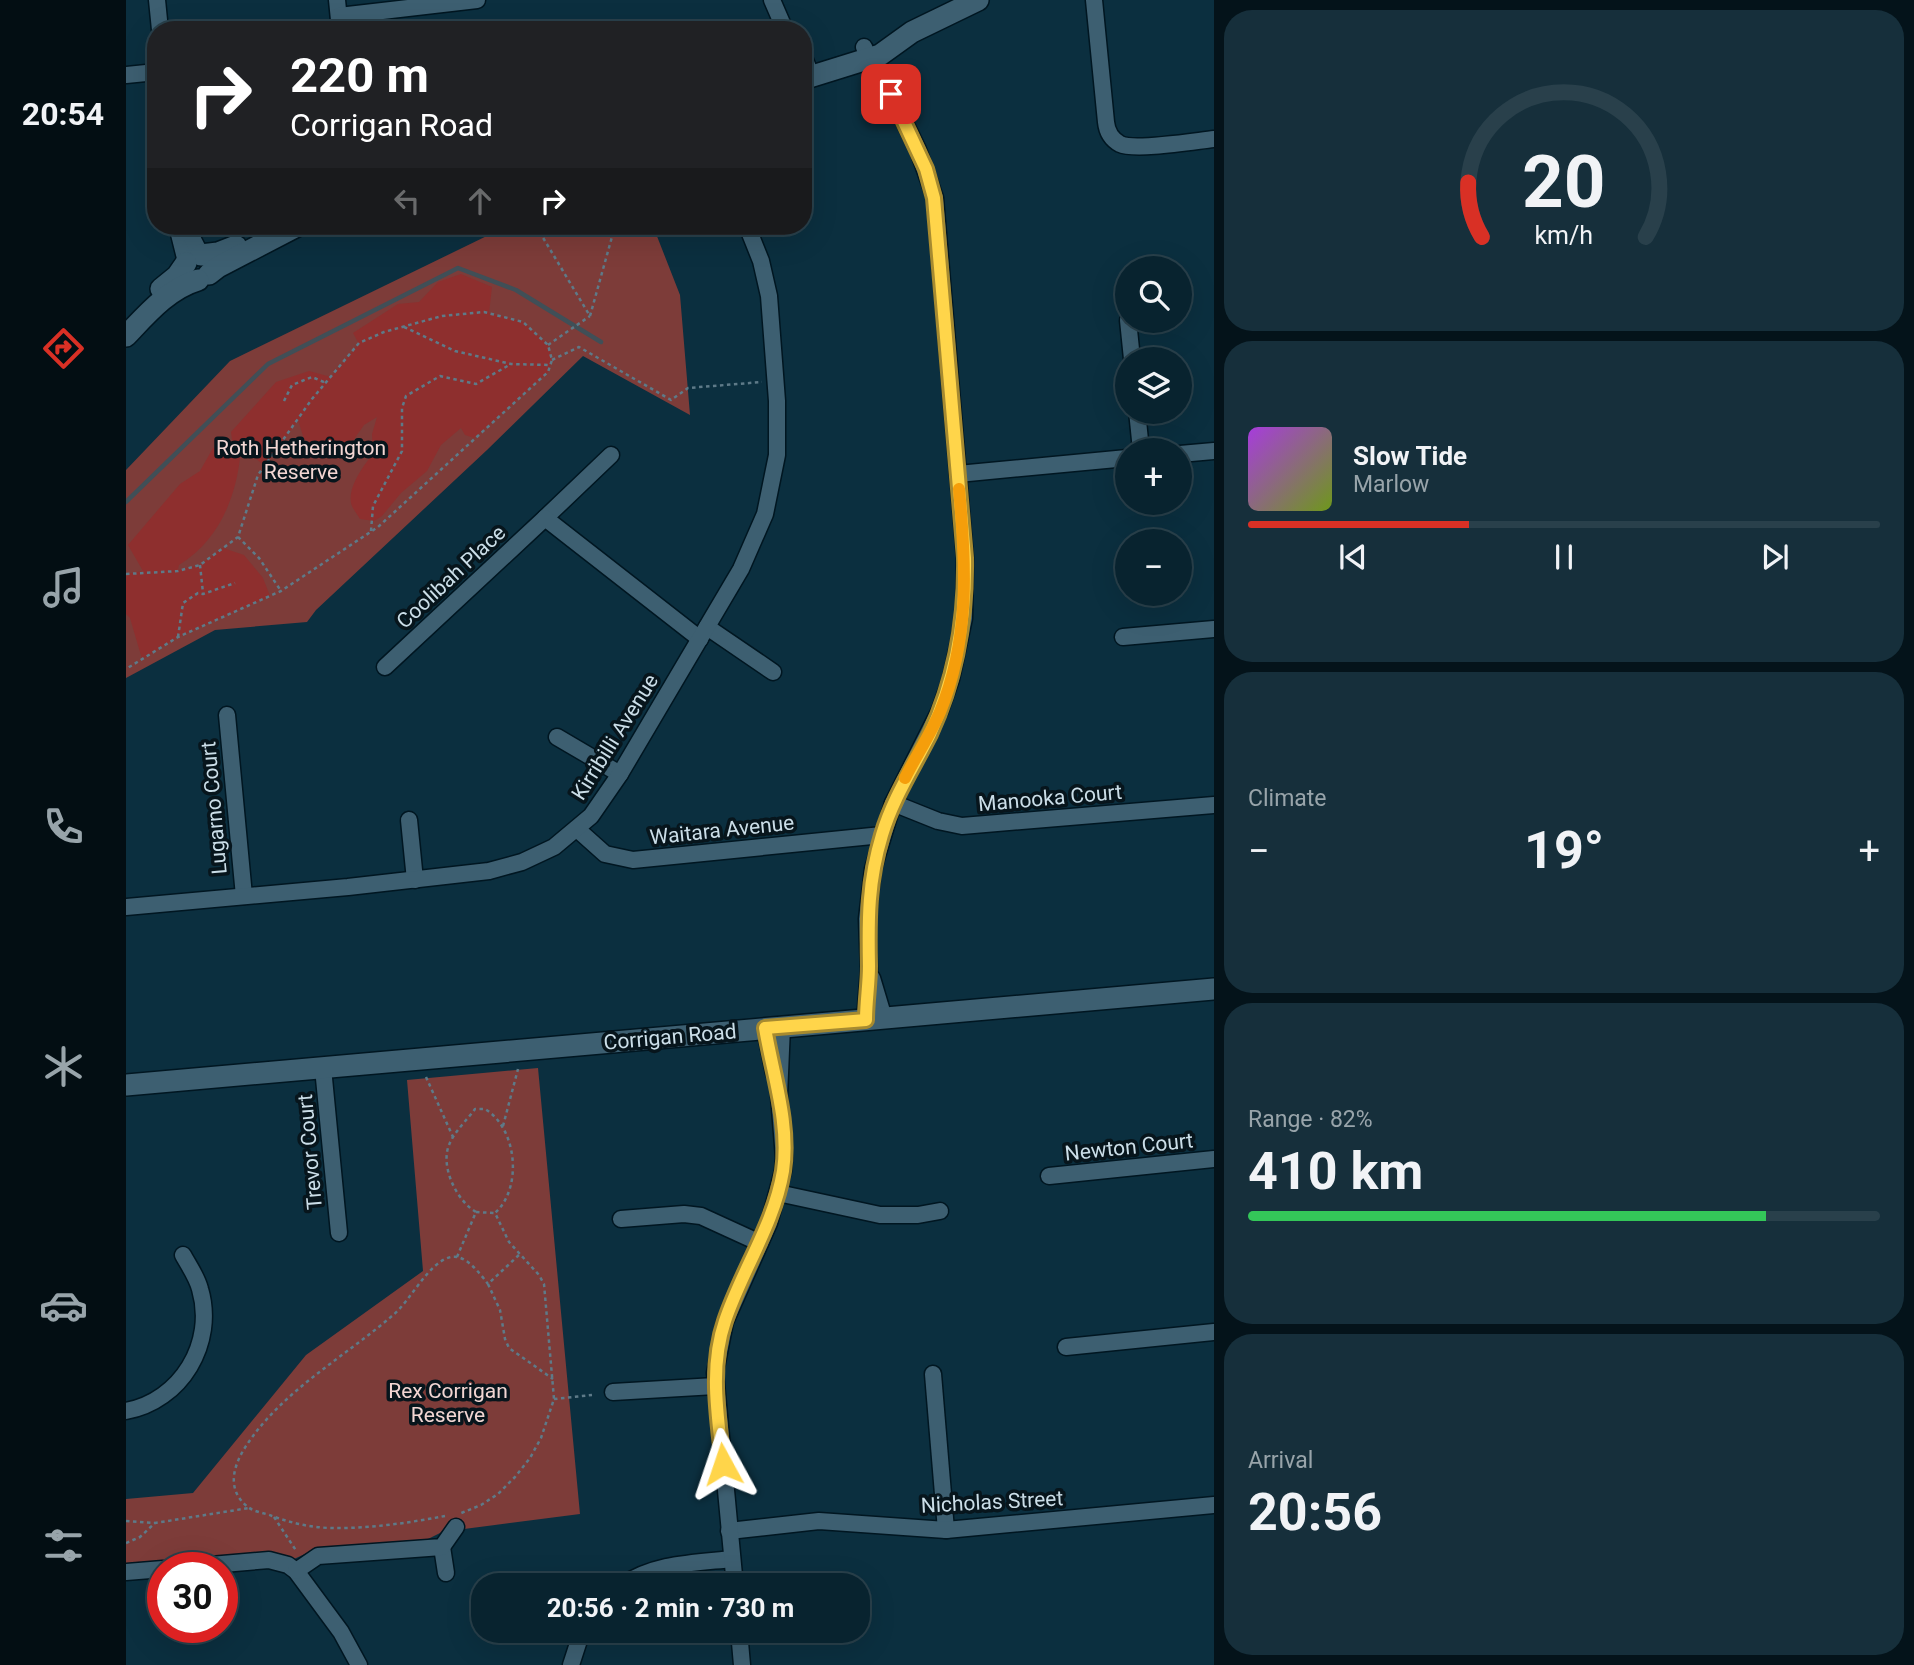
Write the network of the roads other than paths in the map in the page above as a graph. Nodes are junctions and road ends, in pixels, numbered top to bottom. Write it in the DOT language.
graph roads {
  1 [pos="157,0"];
  2 [pos="477,0"];
  3 [pos="772,0"];
  4 [pos="955,0"];
  5 [pos="978,0"];
  6 [pos="1094,0"];
  7 [pos="339,15"];
  8 [pos="159,21"];
  9 [pos="781,21"];
  10 [pos="871,51"];
  11 [pos="812,65"];
  12 [pos="147,73"];
  13 [pos="126,75"];
  14 [pos="1214,139"];
  15 [pos="182,235"];
  16 [pos="189,235"];
  17 [pos="260,235"];
  18 [pos="280,235"];
  19 [pos="751,235"];
  20 [pos="197,265"];
  21 [pos="126,321"];
  22 [pos="126,336"];
  23 [pos="1214,451"];
  24 [pos="1192,453"];
  25 [pos="611,455"];
  26 [pos="1115,459"];
  27 [pos="958,474"];
  28 [pos="545,517"];
  29 [pos="1214,629"];
  30 [pos="703,633"];
  31 [pos="1123,637"];
  32 [pos="385,667"];
  33 [pos="773,672"];
  34 [pos="227,715"];
  35 [pos="557,737"];
  36 [pos="620,774"];
  37 [pos="893,803"];
  38 [pos="1214,805"];
  39 [pos="409,820"];
  40 [pos="577,830"];
  41 [pos="882,835"];
  42 [pos="415,880"];
  43 [pos="244,897"];
  44 [pos="126,907"];
  45 [pos="1214,989"];
  46 [pos="875,1019"];
  47 [pos="774,1028"];
  48 [pos="323,1068"];
  49 [pos="126,1085"];
  50 [pos="1214,1159"];
  51 [pos="1049,1176"];
  52 [pos="778,1193"];
  53 [pos="940,1211"];
  54 [pos="621,1219"];
  55 [pos="339,1233"];
  56 [pos="760,1242"];
  57 [pos="183,1255"];
  58 [pos="1214,1332"];
  59 [pos="1066,1347"];
  60 [pos="933,1374"];
  61 [pos="715,1385"];
  62 [pos="613,1392"];
  63 [pos="126,1411"];
  64 [pos="1214,1505"];
  65 [pos="453,1519"];
  66 [pos="946,1530"];
  67 [pos="729,1531"];
  68 [pos="442,1547"];
  69 [pos="732,1559"];
  70 [pos="238,1563"];
  71 [pos="300,1568"];
  72 [pos="147,1570"];
  73 [pos="126,1572"];
  74 [pos="446,1573"];
  75 [pos="644,1573"];
  76 [pos="734,1573"];
  77 [pos="578,1643"];
  78 [pos="740,1643"];
  79 [pos="359,1665"];
  80 [pos="571,1665"];
  81 [pos="742,1665"];
  1 -- 8 [label="street"];
  2 -- 7 [label="street"];
  3 -- 9 [label="street"];
  4 -- 10 [label="main road"];
  5 -- 10 [label="main road"];
  6 -- 14 [label="street"];
  10 -- 11 [label="main road"];
  10 -- 27 [label="street"];
  12 -- 13 [label="street"];
  15 -- 20 [label="street"];
  16 -- 20 [label="street"];
  17 -- 20 [label="main road"];
  18 -- 20 [label="main road"];
  19 -- 30 [label="street, Kirribilli Avenue"];
  20 -- 21 [label="main road"];
  20 -- 22 [label="main road"];
  23 -- 24 [label="street"];
  25 -- 28 [label="street, Coolibah Place"];
  26 -- 27 [label="street"];
  27 -- 37 [label="street"];
  28 -- 30 [label="street"];
  28 -- 32 [label="street, Coolibah Place"];
  29 -- 31 [label="street"];
  30 -- 33 [label="street"];
  30 -- 36 [label="street, Kirribilli Avenue"];
  34 -- 43 [label="street, Lugarno Court"];
  35 -- 36 [label="street"];
  36 -- 40 [label="street, Kirribilli Avenue"];
  37 -- 38 [label="street, Manooka Court"];
  37 -- 41 [label="street"];
  39 -- 42 [label="street"];
  40 -- 41 [label="street, Waitara Avenue"];
  40 -- 42 [label="street, Kirribilli Avenue"];
  41 -- 46 [label="street"];
  42 -- 43 [label="street, Kirribilli Avenue"];
  43 -- 44 [label="street, Kirribilli Avenue"];
  45 -- 46 [label="main road, Corrigan Road"];
  46 -- 47 [label="main road, Corrigan Road"];
  47 -- 48 [label="main road, Corrigan Road"];
  47 -- 52 [label="street"];
  48 -- 49 [label="main road, Corrigan Road"];
  48 -- 55 [label="street, Trevor Court"];
  50 -- 51 [label="street, Newton Court"];
  52 -- 53 [label="street"];
  52 -- 56 [label="street"];
  54 -- 56 [label="street"];
  56 -- 61 [label="street"];
  57 -- 63 [label="street"];
  58 -- 59 [label="street"];
  60 -- 66 [label="street"];
  61 -- 62 [label="street"];
  61 -- 67 [label="street"];
  64 -- 66 [label="street, Nicholas Street"];
  65 -- 68 [label="street"];
  66 -- 67 [label="street, Nicholas Street"];
  67 -- 69 [label="street"];
  68 -- 71 [label="street"];
  68 -- 74 [label="street"];
  69 -- 75 [label="street"];
  69 -- 76 [label="street"];
  70 -- 71 [label="street"];
  71 -- 79 [label="street"];
  72 -- 73 [label="street"];
  77 -- 80 [label="street"];
  78 -- 81 [label="street"];
}
